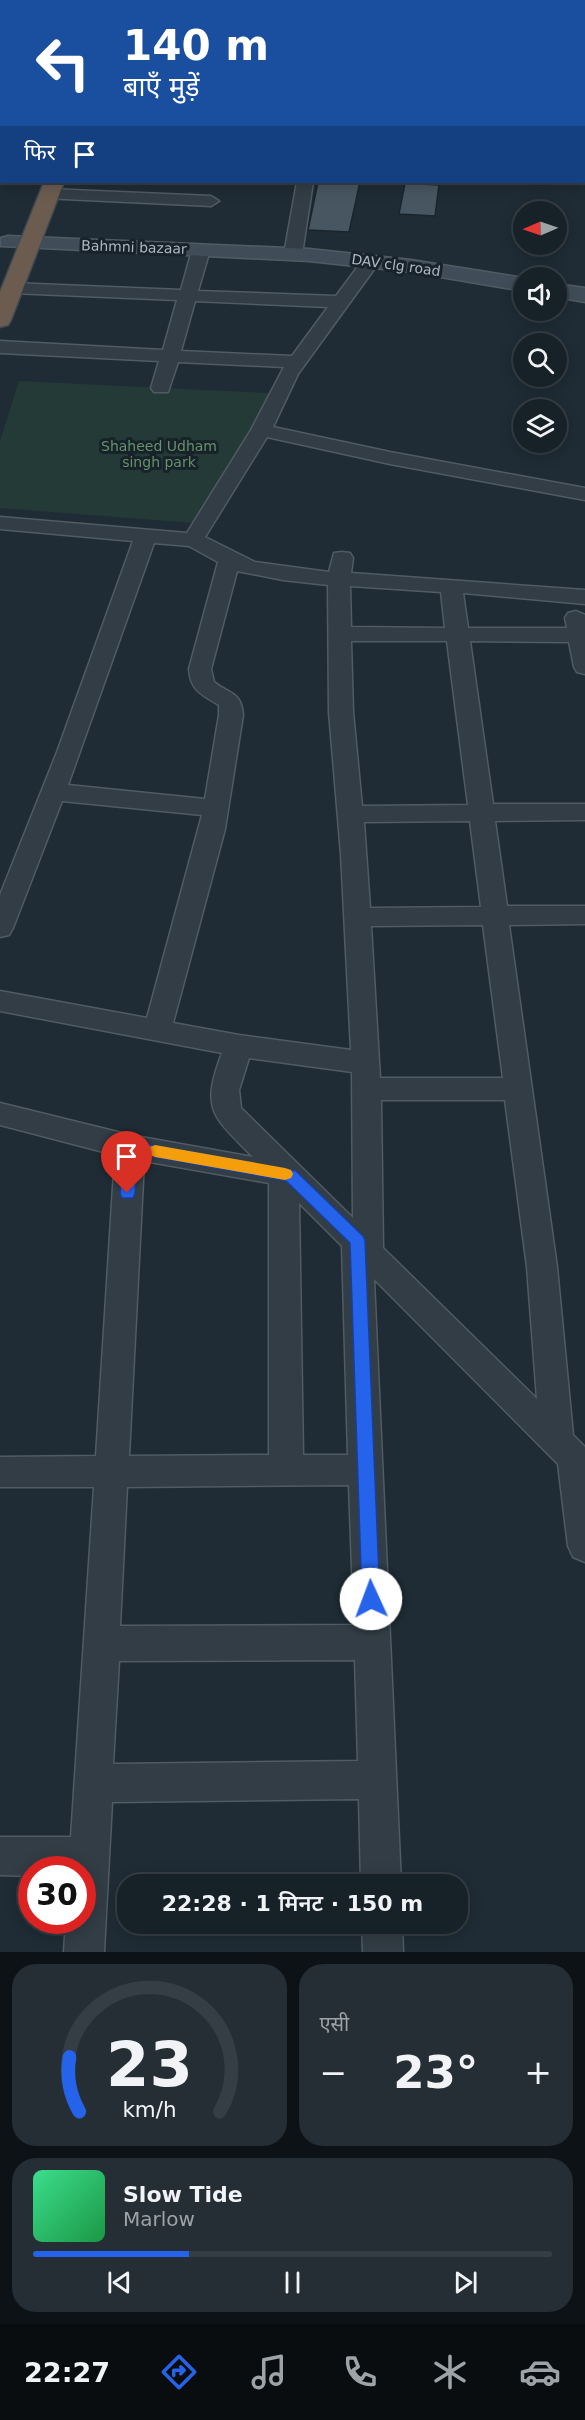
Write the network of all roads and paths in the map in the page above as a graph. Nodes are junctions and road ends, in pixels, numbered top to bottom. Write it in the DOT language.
graph roads {
  1 [pos="305,183"];
  2 [pos="41,187"];
  3 [pos="211,201"];
  4 [pos="16,222"];
  5 [pos="12,242"];
  6 [pos="201,250"];
  7 [pos="268,252"];
  8 [pos="293,254"];
  9 [pos="371,261"];
  10 [pos="0,264"];
  11 [pos="585,280"];
  12 [pos="513,283"];
  13 [pos="12,288"];
  14 [pos="567,288"];
  15 [pos="567,292"];
  16 [pos="187,296"];
  17 [pos="585,296"];
  18 [pos="340,302"];
  19 [pos="0,320"];
  20 [pos="0,347"];
  21 [pos="169,356"];
  22 [pos="297,362"];
  23 [pos="161,388"];
  24 [pos="261,430"];
  25 [pos="585,494"];
  26 [pos="0,523"];
  27 [pos="146,535"];
  28 [pos="193,540"];
  29 [pos="229,560"];
  30 [pos="341,568"];
  31 [pos="451,586"];
  32 [pos="579,596"];
  33 [pos="457,633"];
  34 [pos="340,634"];
  35 [pos="579,635"];
  36 [pos="585,667"];
  37 [pos="53,792"];
  38 [pos="215,808"];
  39 [pos="585,812"];
  40 [pos="350,814"];
  41 [pos="481,814"];
  42 [pos="585,915"];
  43 [pos="495,916"];
  44 [pos="357,917"];
  45 [pos="0,928"];
  46 [pos="0,1001"];
  47 [pos="157,1031"];
  48 [pos="239,1046"];
  49 [pos="366,1076"];
  50 [pos="518,1089"];
  51 [pos="0,1114"];
  52 [pos="130,1147"];
  53 [pos="287,1175"];
  54 [pos="363,1246"];
  55 [pos="572,1457"];
  56 [pos="367,1470"];
  57 [pos="286,1471"];
  58 [pos="0,1472"];
  59 [pos="111,1473"];
  60 [pos="585,1545"];
  61 [pos="372,1642"];
  62 [pos="102,1644"];
  63 [pos="378,1780"];
  64 [pos="94,1783"];
  65 [pos="0,1856"];
  66 [pos="18,1856"];
  67 [pos="90,1856"];
  68 [pos="381,1874"];
  69 [pos="85,1934"];
  70 [pos="382,1934"];
  71 [pos="84,1952"];
  72 [pos="383,1952"];
  1 -- 8 [label="street"];
  2 -- 3 [label="street"];
  2 -- 5 [label="highway"];
  4 -- 5 [label="highway"];
  5 -- 6 [label="street, Bahmni bazaar"];
  5 -- 10 [label="highway"];
  5 -- 13 [label="highway"];
  6 -- 7 [label="street, Bahmni bazaar"];
  6 -- 16 [label="street"];
  7 -- 8 [label="street, DAV clg road"];
  8 -- 9 [label="street, DAV clg road"];
  9 -- 12 [label="street, DAV clg road"];
  9 -- 18 [label="street"];
  11 -- 14 [label="street"];
  13 -- 16 [label="street"];
  13 -- 19 [label="highway"];
  15 -- 17 [label="street"];
  16 -- 18 [label="street"];
  16 -- 21 [label="street"];
  18 -- 22 [label="street"];
  20 -- 21 [label="street"];
  21 -- 22 [label="street"];
  21 -- 23 [label="street"];
  22 -- 24 [label="street"];
  24 -- 25 [label="street"];
  24 -- 28 [label="street"];
  26 -- 27 [label="street"];
  27 -- 28 [label="street"];
  27 -- 37 [label="street"];
  28 -- 29 [label="street"];
  29 -- 30 [label="street"];
  29 -- 38 [label="street"];
  30 -- 31 [label="street"];
  30 -- 34 [label="street"];
  31 -- 32 [label="street"];
  31 -- 33 [label="street"];
  32 -- 35 [label="street"];
  33 -- 34 [label="street"];
  33 -- 35 [label="street"];
  33 -- 41 [label="street"];
  34 -- 40 [label="street"];
  35 -- 36 [label="street"];
  37 -- 38 [label="street"];
  37 -- 45 [label="street"];
  38 -- 47 [label="street"];
  39 -- 41 [label="street"];
  40 -- 41 [label="street"];
  40 -- 44 [label="street"];
  41 -- 43 [label="street"];
  42 -- 43 [label="street"];
  43 -- 44 [label="street"];
  43 -- 50 [label="street"];
  44 -- 49 [label="street"];
  46 -- 47 [label="street"];
  47 -- 48 [label="street"];
  48 -- 49 [label="street"];
  48 -- 53 [label="street"];
  49 -- 50 [label="street"];
  49 -- 54 [label="street"];
  50 -- 55 [label="street"];
  51 -- 52 [label="street"];
  52 -- 53 [label="street"];
  52 -- 59 [label="street"];
  53 -- 54 [label="street"];
  53 -- 57 [label="street"];
  54 -- 55 [label="street"];
  54 -- 56 [label="street"];
  55 -- 60 [label="street"];
  56 -- 57 [label="street"];
  56 -- 61 [label="street"];
  57 -- 59 [label="street"];
  58 -- 59 [label="street"];
  59 -- 62 [label="street"];
  61 -- 62 [label="street"];
  61 -- 63 [label="street"];
  62 -- 64 [label="street"];
  63 -- 64 [label="street"];
  63 -- 68 [label="street"];
  64 -- 67 [label="street"];
  65 -- 66 [label="street"];
  69 -- 71 [label="street"];
  70 -- 72 [label="street"];
}
